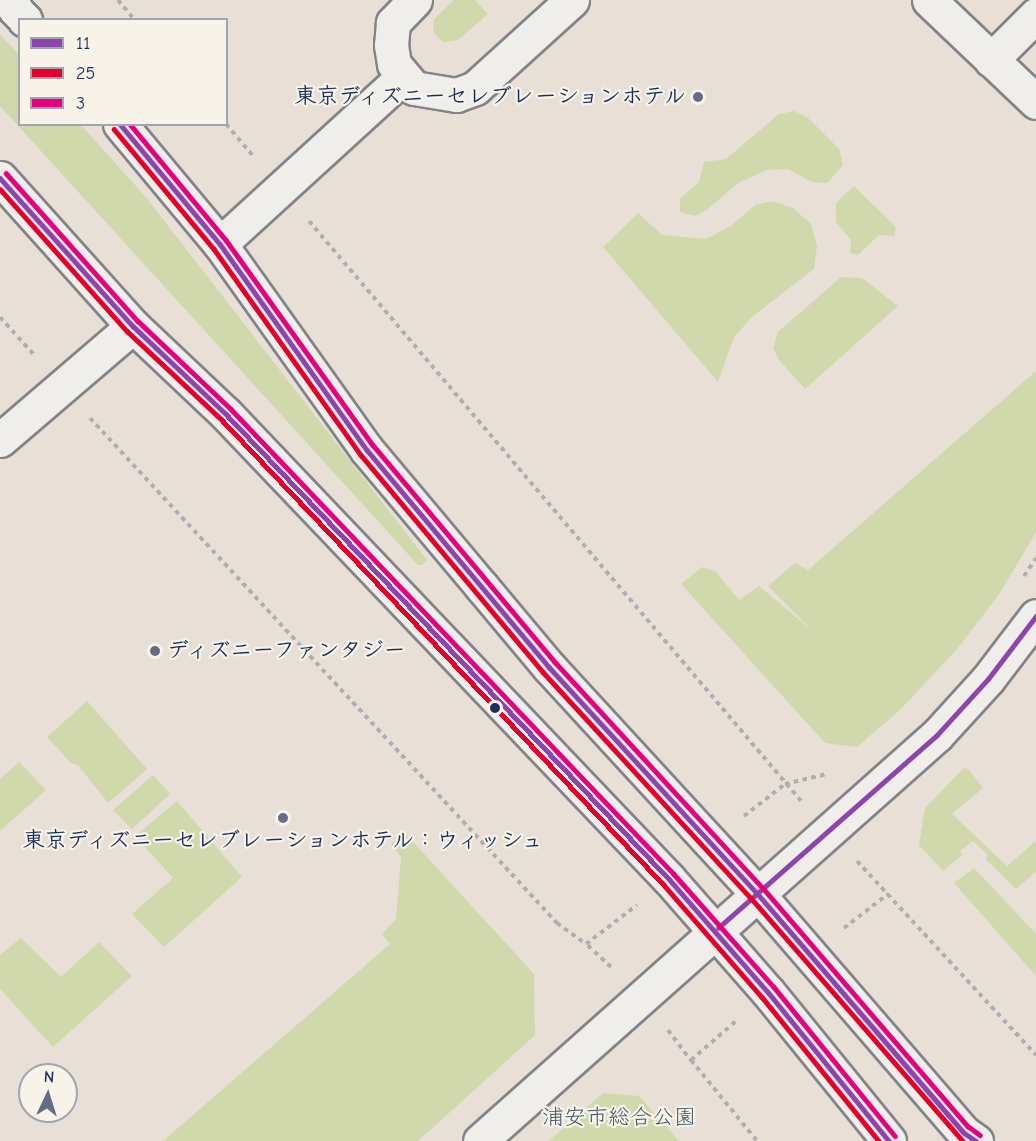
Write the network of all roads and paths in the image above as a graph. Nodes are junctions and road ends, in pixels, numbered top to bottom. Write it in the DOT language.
graph roads {
  1 [pos="7,0"];
  2 [pos="118,0"];
  3 [pos="416,0"];
  4 [pos="572,0"];
  5 [pos="929,0"];
  6 [pos="1036,15"];
  7 [pos="23,18"];
  8 [pos="133,18"];
  9 [pos="992,60"];
  10 [pos="403,77"];
  11 [pos="1036,102"];
  12 [pos="122,126"];
  13 [pos="228,126"];
  14 [pos="0,178"];
  15 [pos="280,187"];
  16 [pos="220,244"];
  17 [pos="0,317"];
  18 [pos="133,326"];
  19 [pos="62,387"];
  20 [pos="0,440"];
  21 [pos="1036,616"];
  22 [pos="829,831"];
  23 [pos="757,892"];
  24 [pos="716,930"];
  25 [pos="586,944"];
  26 [pos="1036,1055"];
  27 [pos="691,1060"];
  28 [pos="480,1141"];
  29 [pos="757,1141"];
  30 [pos="889,1141"];
  31 [pos="976,1141"];
  1 -- 7 [label="street"];
  2 -- 8 [label="path"];
  3 -- 10 [label="street"];
  4 -- 10 [label="street"];
  5 -- 9 [label="street"];
  6 -- 9 [label="street"];
  9 -- 11 [label="street"];
  10 -- 15 [label="street"];
  12 -- 16 [label="street"];
  13 -- 15 [label="path"];
  14 -- 18 [label="street"];
  15 -- 16 [label="street"];
  15 -- 22 [label="path"];
  16 -- 23 [label="street"];
  17 -- 19 [label="path"];
  18 -- 19 [label="street"];
  18 -- 24 [label="street"];
  19 -- 20 [label="street"];
  19 -- 25 [label="path"];
  21 -- 22 [label="street"];
  22 -- 23 [label="street"];
  22 -- 26 [label="path"];
  23 -- 24 [label="street"];
  23 -- 31 [label="street"];
  24 -- 28 [label="street"];
  24 -- 30 [label="street"];
  27 -- 29 [label="path"];
}
